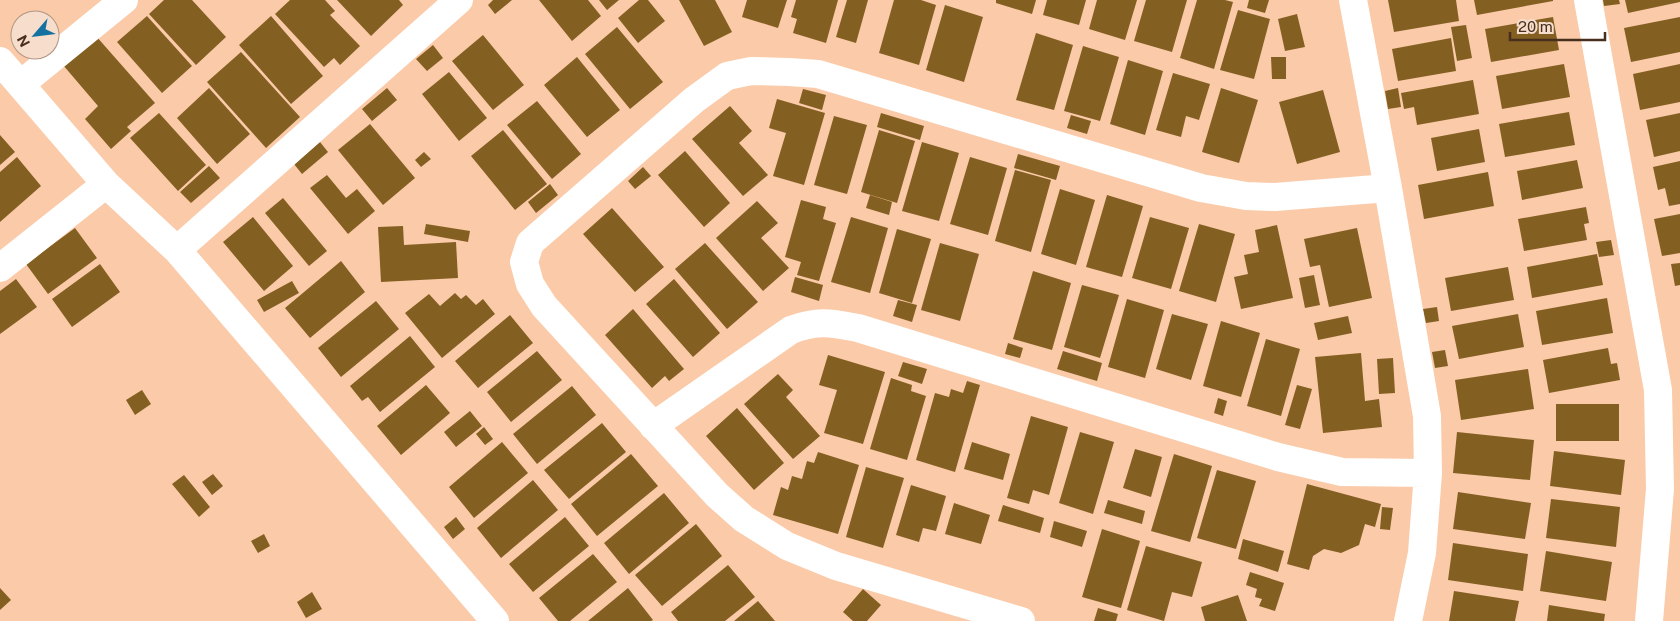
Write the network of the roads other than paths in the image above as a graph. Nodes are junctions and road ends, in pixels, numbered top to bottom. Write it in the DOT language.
graph roads {
  1 [pos="124,0"];
  2 [pos="459,0"];
  3 [pos="1353,0"];
  4 [pos="1588,0"];
  5 [pos="0,60"];
  6 [pos="21,84"];
  7 [pos="106,184"];
  8 [pos="1388,188"];
  9 [pos="177,250"];
  10 [pos="0,268"];
  11 [pos="653,426"];
  12 [pos="1428,473"];
  13 [pos="495,621"];
  14 [pos="1021,621"];
  15 [pos="1408,621"];
  16 [pos="1649,621"];
  1 -- 6 [label="street"];
  2 -- 9 [label="street"];
  3 -- 8 [label="street"];
  4 -- 16 [label="street"];
  5 -- 6 [label="street"];
  6 -- 7 [label="street"];
  7 -- 9 [label="street"];
  7 -- 10 [label="street"];
  8 -- 11 [label="street"];
  8 -- 12 [label="street"];
  9 -- 13 [label="street"];
  11 -- 12 [label="street"];
  11 -- 14 [label="street"];
  12 -- 15 [label="street"];
}
